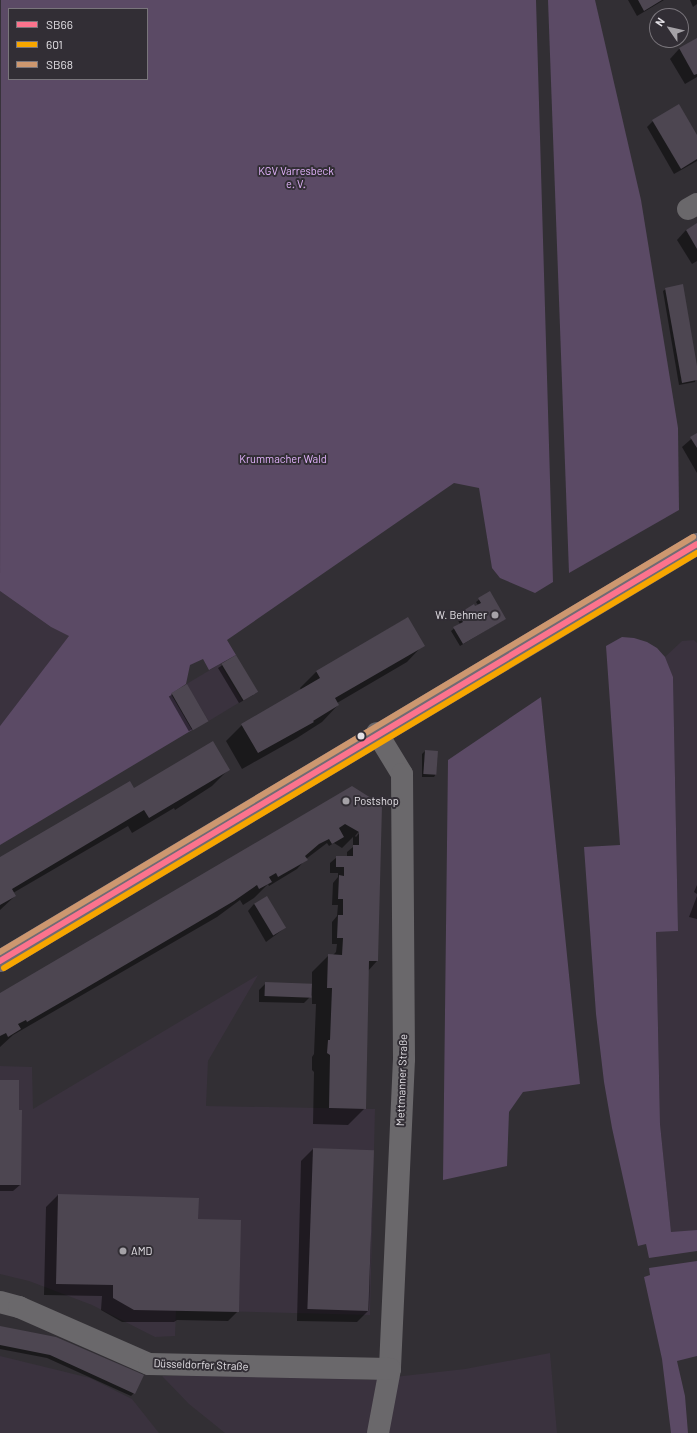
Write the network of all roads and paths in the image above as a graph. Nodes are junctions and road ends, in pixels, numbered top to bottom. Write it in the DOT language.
graph roads {
  1 [pos="697,544"];
  2 [pos="377,733"];
  3 [pos="0,961"];
  4 [pos="0,1302"];
  5 [pos="390,1369"];
  6 [pos="378,1433"];
  1 -- 2 [label="main road"];
  2 -- 3 [label="main road"];
  2 -- 5 [label="street, Mettmanner Straße"];
  4 -- 5 [label="street, Düsseldorfer Straße"];
  5 -- 6 [label="street, Mettmanner Straße"];
}
